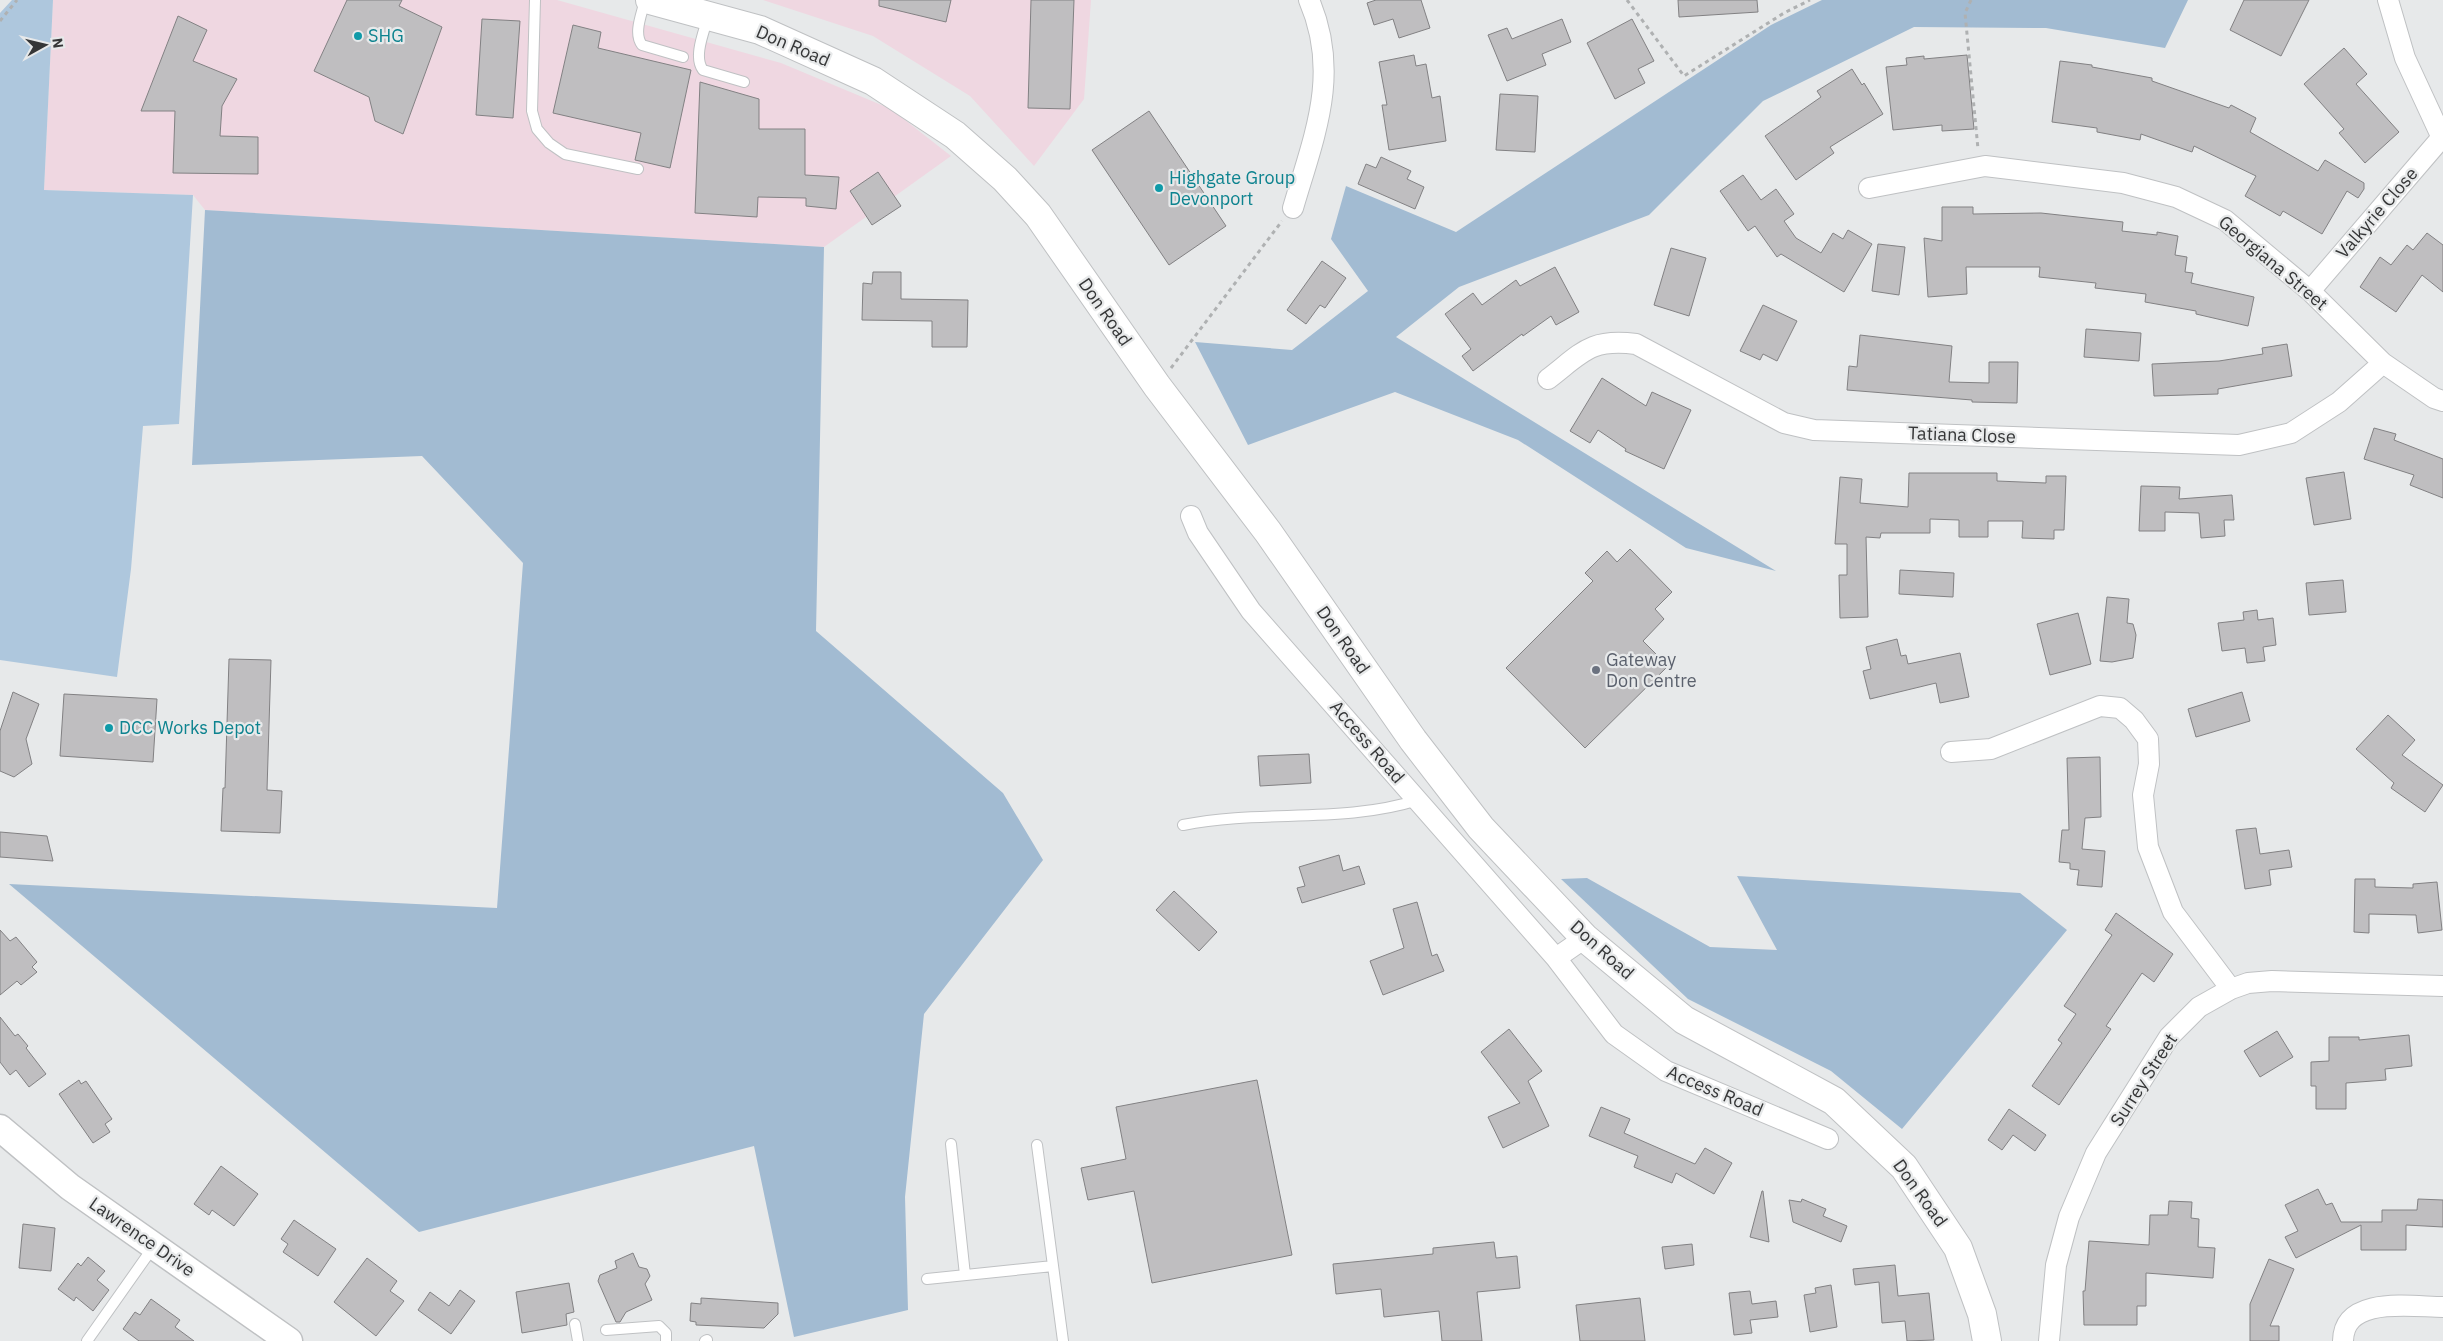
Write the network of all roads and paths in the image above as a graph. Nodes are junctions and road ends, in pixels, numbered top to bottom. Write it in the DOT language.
graph roads {
  1 [pos="17,0"];
  2 [pos="535,0"];
  3 [pos="645,0"];
  4 [pos="650,0"];
  5 [pos="1308,0"];
  6 [pos="1627,0"];
  7 [pos="1810,0"];
  8 [pos="1971,0"];
  9 [pos="2388,0"];
  10 [pos="708,16"];
  11 [pos="0,22"];
  12 [pos="683,57"];
  13 [pos="744,82"];
  14 [pos="2442,137"];
  15 [pos="1980,167"];
  16 [pos="638,169"];
  17 [pos="1869,188"];
  18 [pos="1293,208"];
  19 [pos="2310,291"];
  20 [pos="2384,363"];
  21 [pos="1548,379"];
  22 [pos="1157,386"];
  23 [pos="2443,401"];
  24 [pos="1191,516"];
  25 [pos="1951,752"];
  26 [pos="1418,800"];
  27 [pos="1184,825"];
  28 [pos="1585,938"];
  29 [pos="1556,958"];
  30 [pos="2443,986"];
  31 [pos="2231,989"];
  32 [pos="0,1128"];
  33 [pos="1828,1139"];
  34 [pos="951,1144"];
  35 [pos="1038,1145"];
  36 [pos="154,1246"];
  37 [pos="1053,1266"];
  38 [pos="965,1275"];
  39 [pos="927,1279"];
  40 [pos="2443,1307"];
  41 [pos="575,1324"];
  42 [pos="606,1330"];
  43 [pos="87,1341"];
  44 [pos="289,1341"];
  45 [pos="578,1341"];
  46 [pos="666,1341"];
  47 [pos="1063,1341"];
  48 [pos="1987,1341"];
  49 [pos="2049,1341"];
  50 [pos="2343,1341"];
  1 -- 11 [label="path"];
  2 -- 16 [label="lane"];
  3 -- 12 [label="lane"];
  4 -- 10 [label="main road, Don Road"];
  5 -- 18 [label="street"];
  6 -- 7 [label="path"];
  8 -- 15 [label="path"];
  9 -- 14 [label="street"];
  10 -- 13 [label="lane"];
  10 -- 22 [label="main road, Don Road"];
  14 -- 19 [label="street, Valkyrie Close"];
  15 -- 17 [label="street, Georgiana Street"];
  15 -- 19 [label="street, Georgiana Street"];
  18 -- 22 [label="path"];
  19 -- 20 [label="street, Georgiana Street"];
  20 -- 21 [label="street, Tatiana Close"];
  20 -- 23 [label="street, Georgiana Street"];
  22 -- 28 [label="main road, Don Road"];
  24 -- 26 [label="street, Access Road"];
  25 -- 31 [label="street"];
  26 -- 27 [label="lane"];
  26 -- 29 [label="street, Access Road"];
  28 -- 29 [label="street"];
  28 -- 48 [label="main road, Don Road"];
  29 -- 33 [label="street, Access Road"];
  30 -- 31 [label="street, Surrey Street"];
  31 -- 49 [label="street, Surrey Street"];
  32 -- 36 [label="street, Lawrence Drive"];
  34 -- 38 [label="lane"];
  35 -- 37 [label="lane"];
  36 -- 43 [label="lane"];
  36 -- 44 [label="street, Lawrence Drive"];
  37 -- 38 [label="lane"];
  37 -- 47 [label="lane"];
  38 -- 39 [label="lane"];
  40 -- 50 [label="street"];
  41 -- 45 [label="lane"];
  42 -- 46 [label="lane"];
}
